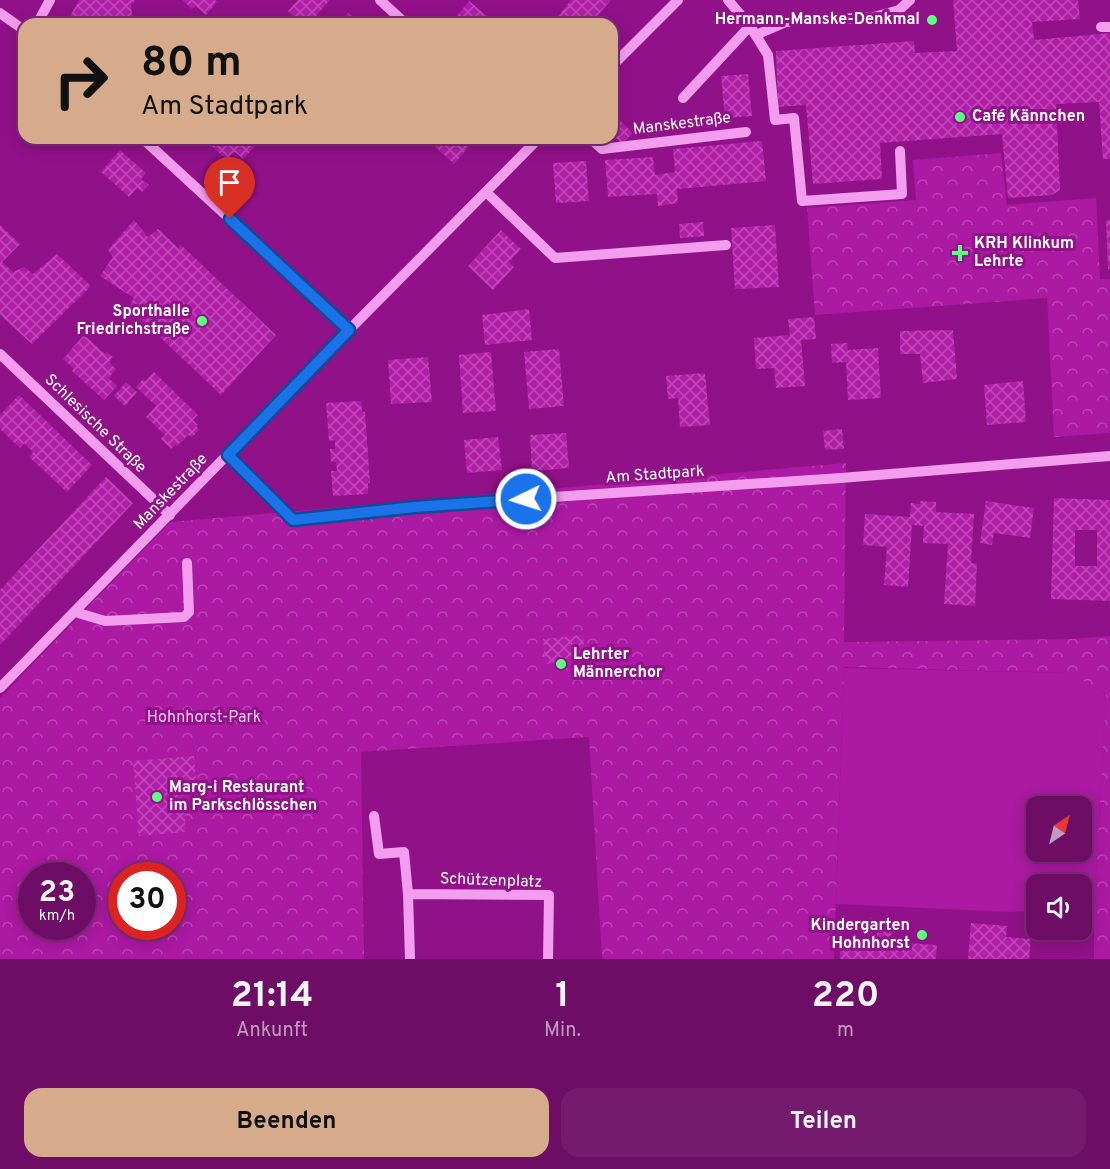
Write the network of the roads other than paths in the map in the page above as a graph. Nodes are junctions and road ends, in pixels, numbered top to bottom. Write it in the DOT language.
graph roads {
  1 [pos="50,0"];
  2 [pos="380,0"];
  3 [pos="678,0"];
  4 [pos="728,0"];
  5 [pos="910,0"];
  6 [pos="0,13"];
  7 [pos="40,18"];
  8 [pos="400,18"];
  9 [pos="18,26"];
  10 [pos="753,30"];
  11 [pos="618,60"];
  12 [pos="683,98"];
  13 [pos="746,132"];
  14 [pos="149,144"];
  15 [pos="531,144"];
  16 [pos="597,144"];
  17 [pos="900,151"];
  18 [pos="486,192"];
  19 [pos="726,245"];
  20 [pos="349,330"];
  21 [pos="0,354"];
  22 [pos="228,455"];
  23 [pos="1110,456"];
  24 [pos="170,515"];
  25 [pos="187,563"];
  26 [pos="75,612"];
  27 [pos="0,688"];
  28 [pos="374,816"];
  29 [pos="408,894"];
  30 [pos="410,959"];
  31 [pos="548,959"];
  1 -- 7 [label="street"];
  2 -- 8 [label="street"];
  3 -- 11 [label="street"];
  4 -- 10 [label="street"];
  5 -- 10 [label="street"];
  6 -- 9 [label="street"];
  10 -- 12 [label="street"];
  10 -- 17 [label="street"];
  13 -- 16 [label="street, Manskestraße"];
  14 -- 20 [label="street"];
  15 -- 18 [label="street, Manskestraße"];
  18 -- 19 [label="street"];
  18 -- 20 [label="street, Manskestraße"];
  20 -- 22 [label="street, Manskestraße"];
  21 -- 24 [label="street, Schlesische Straße"];
  22 -- 23 [label="street, Am Stadtpark"];
  22 -- 24 [label="street, Manskestraße"];
  24 -- 26 [label="street, Manskestraße"];
  25 -- 26 [label="street"];
  26 -- 27 [label="street, Manskestraße"];
  28 -- 29 [label="street"];
  29 -- 30 [label="street"];
  29 -- 31 [label="street, Schützenplatz"];
}
